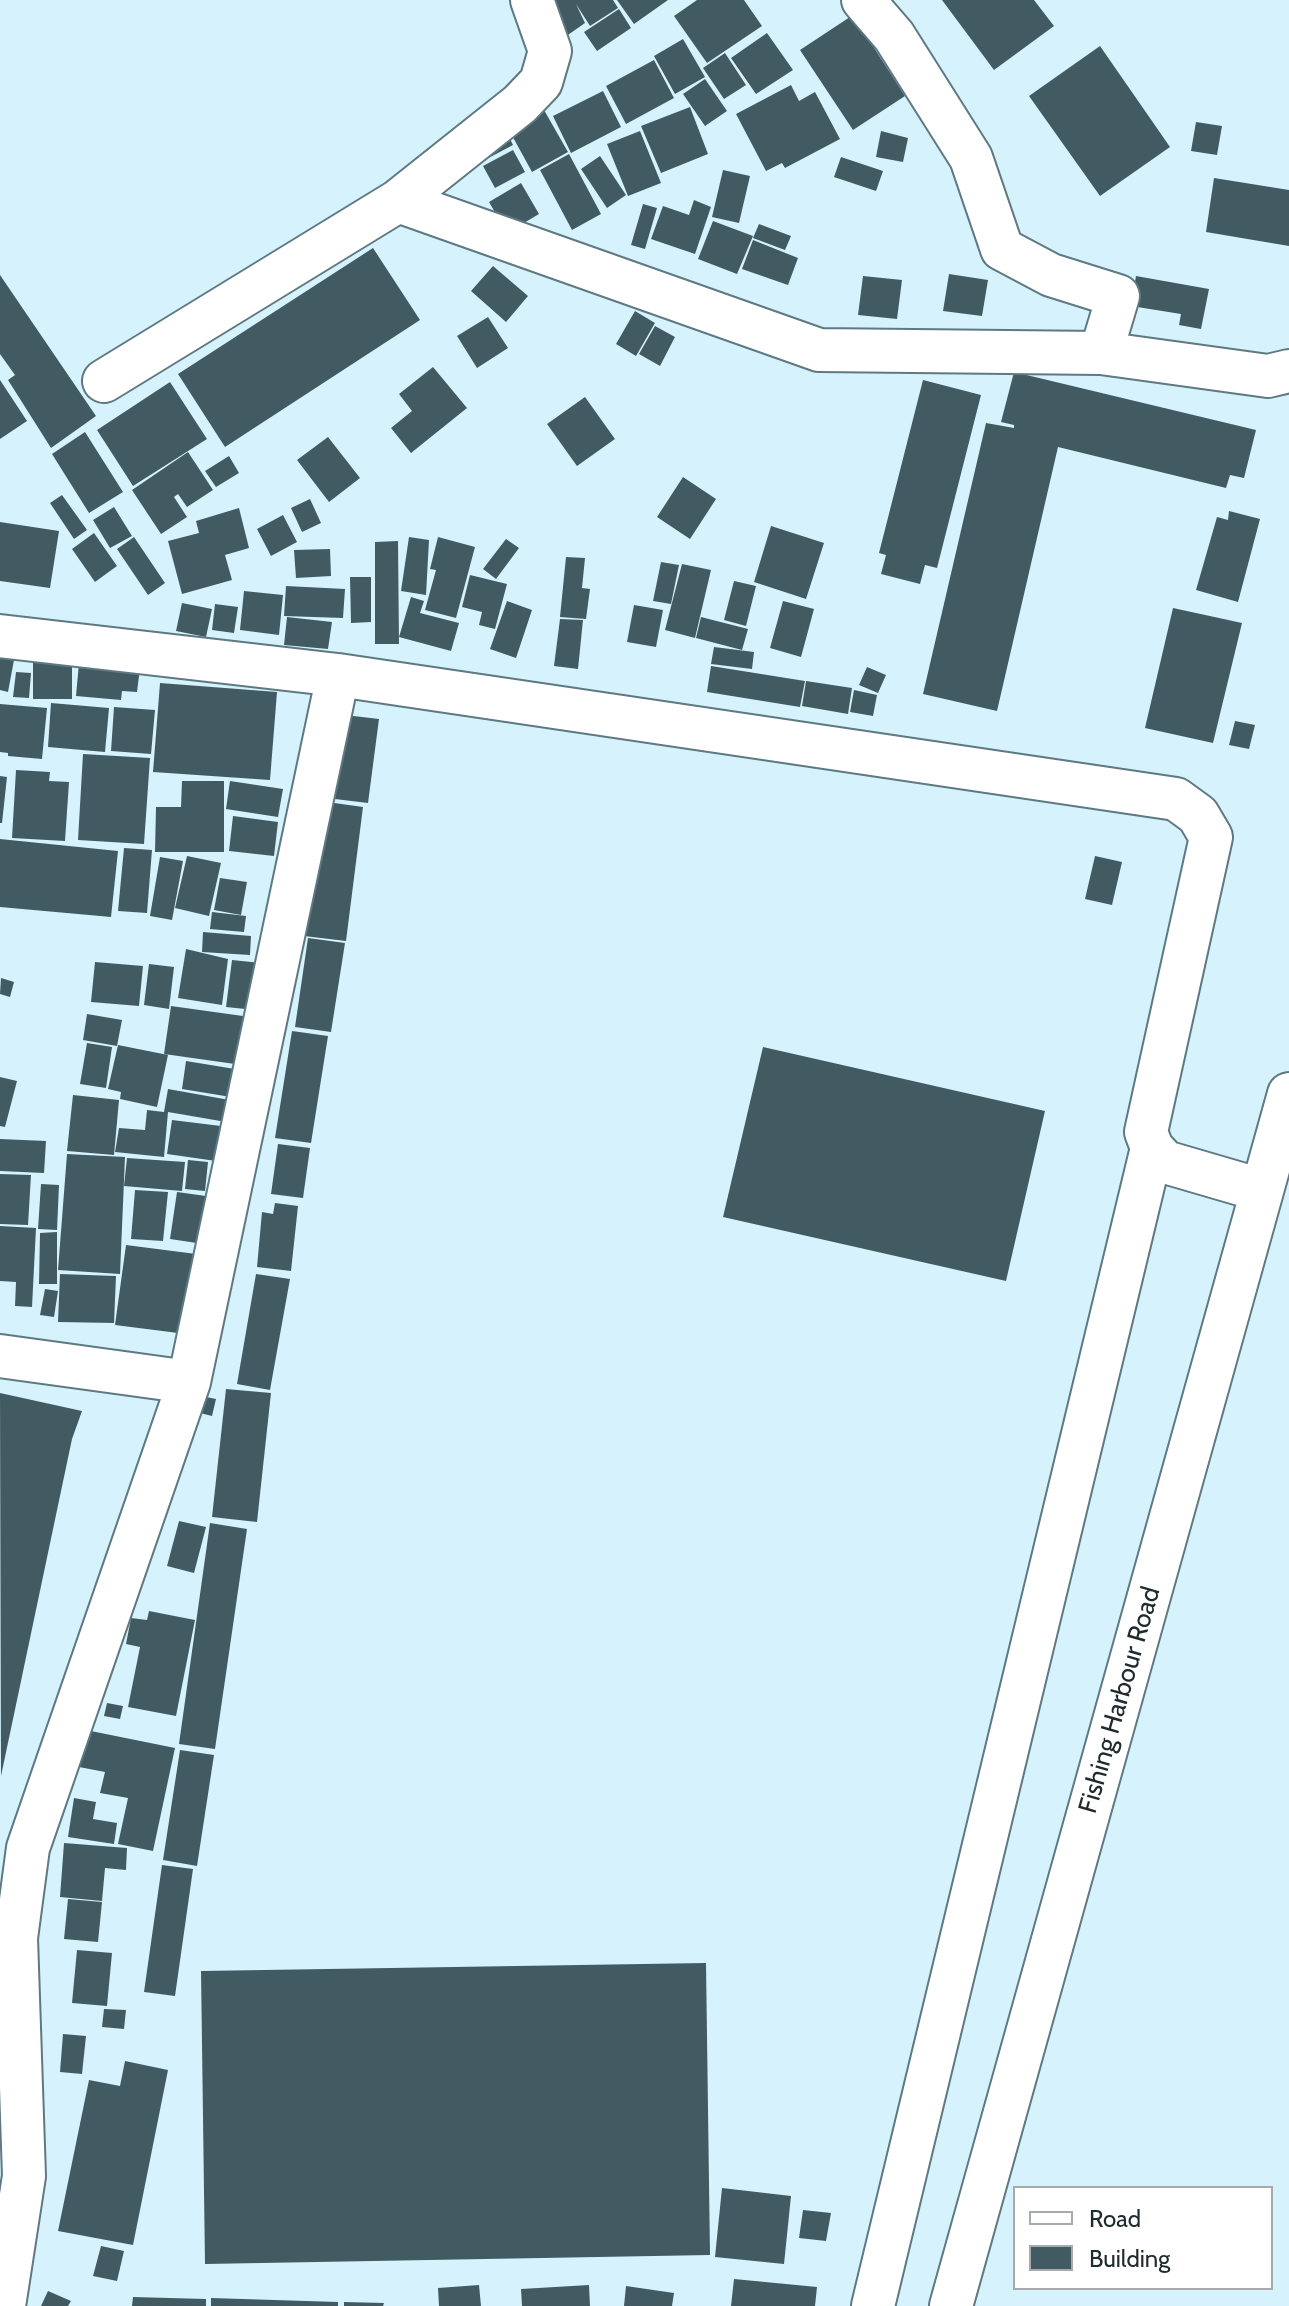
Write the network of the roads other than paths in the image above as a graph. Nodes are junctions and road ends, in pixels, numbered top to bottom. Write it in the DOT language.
graph roads {
  1 [pos="532,0"];
  2 [pos="863,0"];
  3 [pos="398,201"];
  4 [pos="1101,353"];
  5 [pos="1289,371"];
  6 [pos="104,381"];
  7 [pos="0,636"];
  8 [pos="338,675"];
  9 [pos="1289,1094"];
  10 [pos="1152,1148"];
  11 [pos="1261,1190"];
  12 [pos="0,1356"];
  13 [pos="189,1382"];
  14 [pos="4,2306"];
  15 [pos="873,2306"];
  16 [pos="951,2306"];
  1 -- 3 [label="street"];
  2 -- 4 [label="street"];
  3 -- 4 [label="street"];
  3 -- 6 [label="street"];
  4 -- 5 [label="street"];
  7 -- 8 [label="street"];
  8 -- 10 [label="street"];
  8 -- 13 [label="street"];
  9 -- 11 [label="street, Fishing Harbour Road"];
  10 -- 11 [label="street"];
  10 -- 15 [label="street"];
  11 -- 16 [label="street, Fishing Harbour Road"];
  12 -- 13 [label="street"];
  13 -- 14 [label="street"];
}
